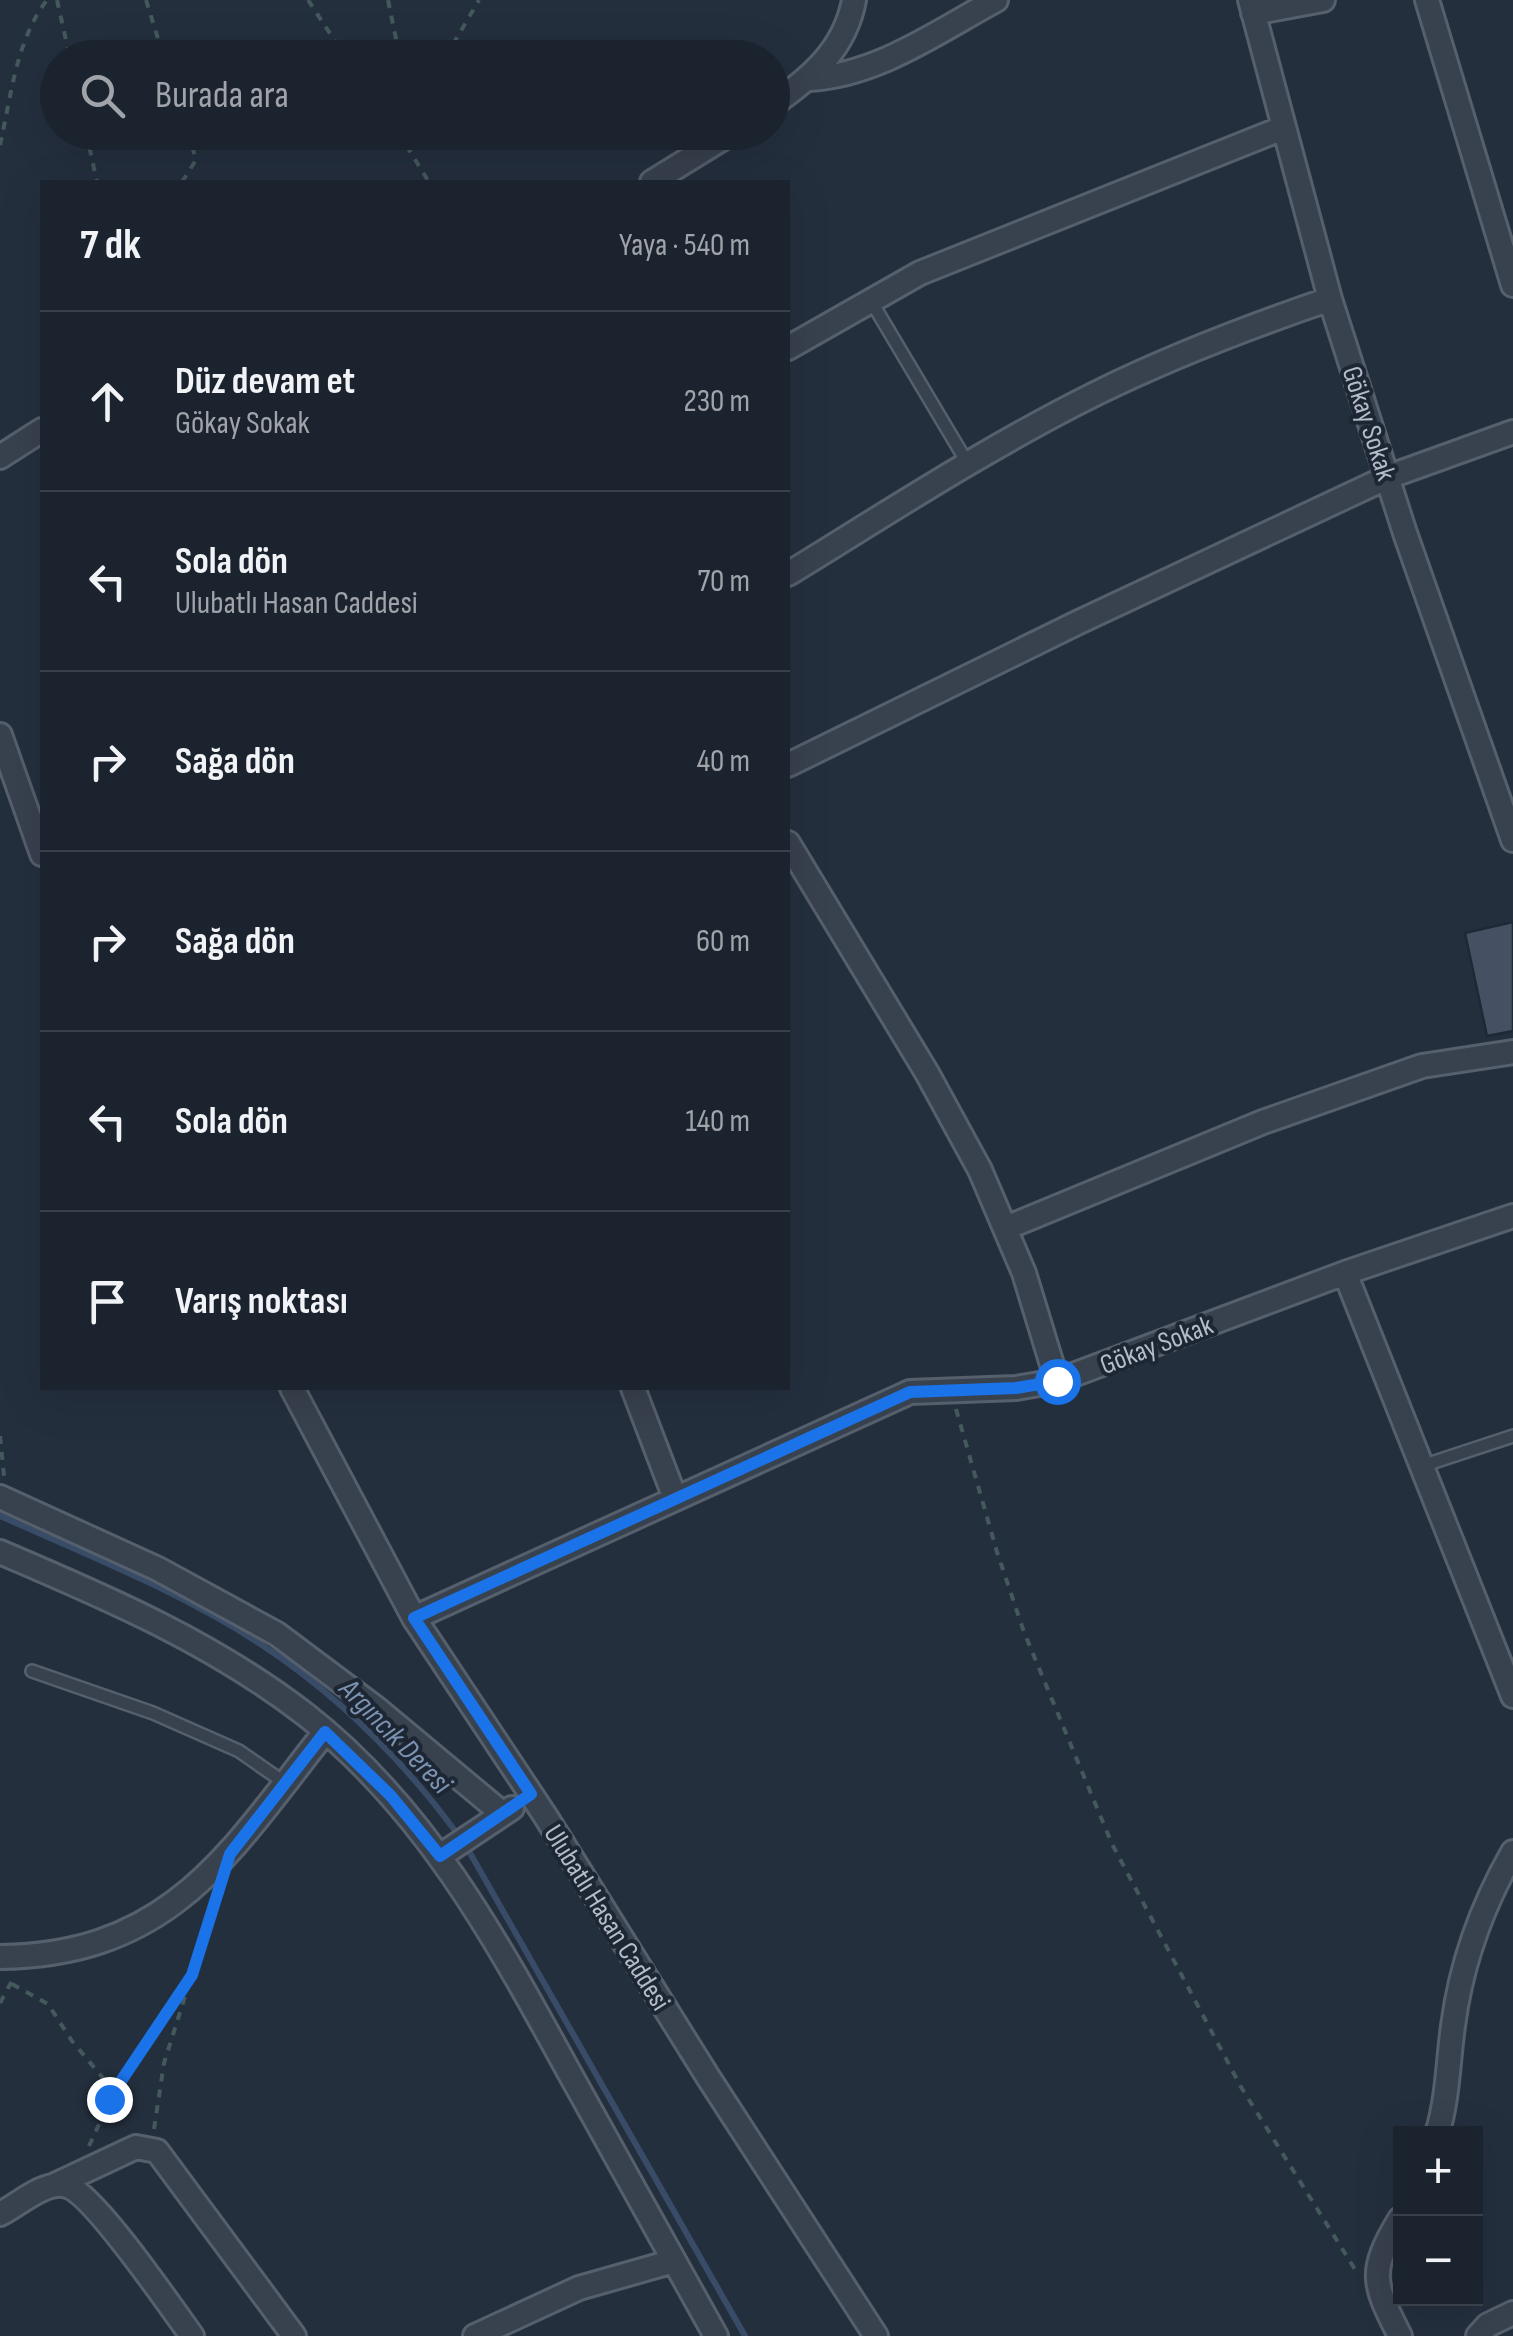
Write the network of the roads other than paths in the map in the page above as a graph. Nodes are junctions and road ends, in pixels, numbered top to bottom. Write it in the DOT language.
graph roads {
  1 [pos="854,0"];
  2 [pos="996,0"];
  3 [pos="1324,0"];
  4 [pos="1427,0"];
  5 [pos="1252,7"];
  6 [pos="809,79"];
  7 [pos="790,92"];
  8 [pos="1283,128"];
  9 [pos="704,150"];
  10 [pos="655,180"];
  11 [pos="1513,285"];
  12 [pos="1330,299"];
  13 [pos="872,301"];
  14 [pos="790,347"];
  15 [pos="40,431"];
  16 [pos="1513,432"];
  17 [pos="0,457"];
  18 [pos="968,464"];
  19 [pos="1388,477"];
  20 [pos="790,573"];
  21 [pos="0,735"];
  22 [pos="790,764"];
  23 [pos="1513,840"];
  24 [pos="790,846"];
  25 [pos="40,848"];
  26 [pos="1513,1052"];
  27 [pos="1513,1216"];
  28 [pos="1006,1228"];
  29 [pos="1345,1272"];
  30 [pos="1057,1381"];
  31 [pos="293,1390"];
  32 [pos="634,1390"];
  33 [pos="1513,1436"];
  34 [pos="1422,1466"];
  35 [pos="2,1490"];
  36 [pos="675,1498"];
  37 [pos="0,1552"];
  38 [pos="414,1618"];
  39 [pos="32,1671"];
  40 [pos="1513,1696"];
  41 [pos="325,1732"];
  42 [pos="285,1783"];
  43 [pos="531,1794"];
  44 [pos="503,1814"];
  45 [pos="1513,1852"];
  46 [pos="440,1856"];
  47 [pos="0,1957"];
  48 [pos="1439,2126"];
  49 [pos="56,2185"];
  50 [pos="0,2214"];
  51 [pos="1393,2232"];
  52 [pos="674,2261"];
  53 [pos="1513,2312"];
  54 [pos="192,2336"];
  55 [pos="294,2336"];
  56 [pos="476,2336"];
  57 [pos="716,2336"];
  58 [pos="876,2336"];
  59 [pos="1400,2336"];
  60 [pos="1478,2336"];
  1 -- 6 [label="street"];
  2 -- 6 [label="street"];
  3 -- 5 [label="street"];
  4 -- 11 [label="street"];
  5 -- 8 [label="street, Gökay Sokak"];
  6 -- 7 [label="street"];
  8 -- 12 [label="street, Gökay Sokak"];
  8 -- 13 [label="street"];
  9 -- 10 [label="street"];
  12 -- 18 [label="street"];
  12 -- 19 [label="street, Gökay Sokak"];
  13 -- 14 [label="street"];
  13 -- 18 [label="lane"];
  15 -- 17 [label="street"];
  16 -- 19 [label="street"];
  18 -- 20 [label="street"];
  19 -- 22 [label="street"];
  19 -- 23 [label="street, Gökay Sokak"];
  21 -- 25 [label="street"];
  24 -- 28 [label="street"];
  26 -- 28 [label="street"];
  27 -- 29 [label="street, Gökay Sokak"];
  28 -- 30 [label="street"];
  29 -- 30 [label="street, Gökay Sokak"];
  29 -- 34 [label="street"];
  30 -- 36 [label="street, Gökay Sokak"];
  31 -- 38 [label="street, Ulubatlı Hasan Caddesi"];
  32 -- 36 [label="street"];
  33 -- 34 [label="lane"];
  34 -- 40 [label="street"];
  35 -- 44 [label="street"];
  36 -- 38 [label="street, Gökay Sokak"];
  37 -- 41 [label="street"];
  38 -- 43 [label="street, Ulubatlı Hasan Caddesi"];
  39 -- 42 [label="lane"];
  41 -- 42 [label="street"];
  41 -- 46 [label="street"];
  42 -- 47 [label="street"];
  43 -- 44 [label="street"];
  43 -- 58 [label="street, Ulubatlı Hasan Caddesi"];
  44 -- 46 [label="street"];
  45 -- 48 [label="street"];
  46 -- 52 [label="street"];
  49 -- 50 [label="street"];
  49 -- 54 [label="street"];
  49 -- 55 [label="street"];
  51 -- 59 [label="street"];
  52 -- 56 [label="street"];
  52 -- 57 [label="street"];
  53 -- 60 [label="street"];
}
